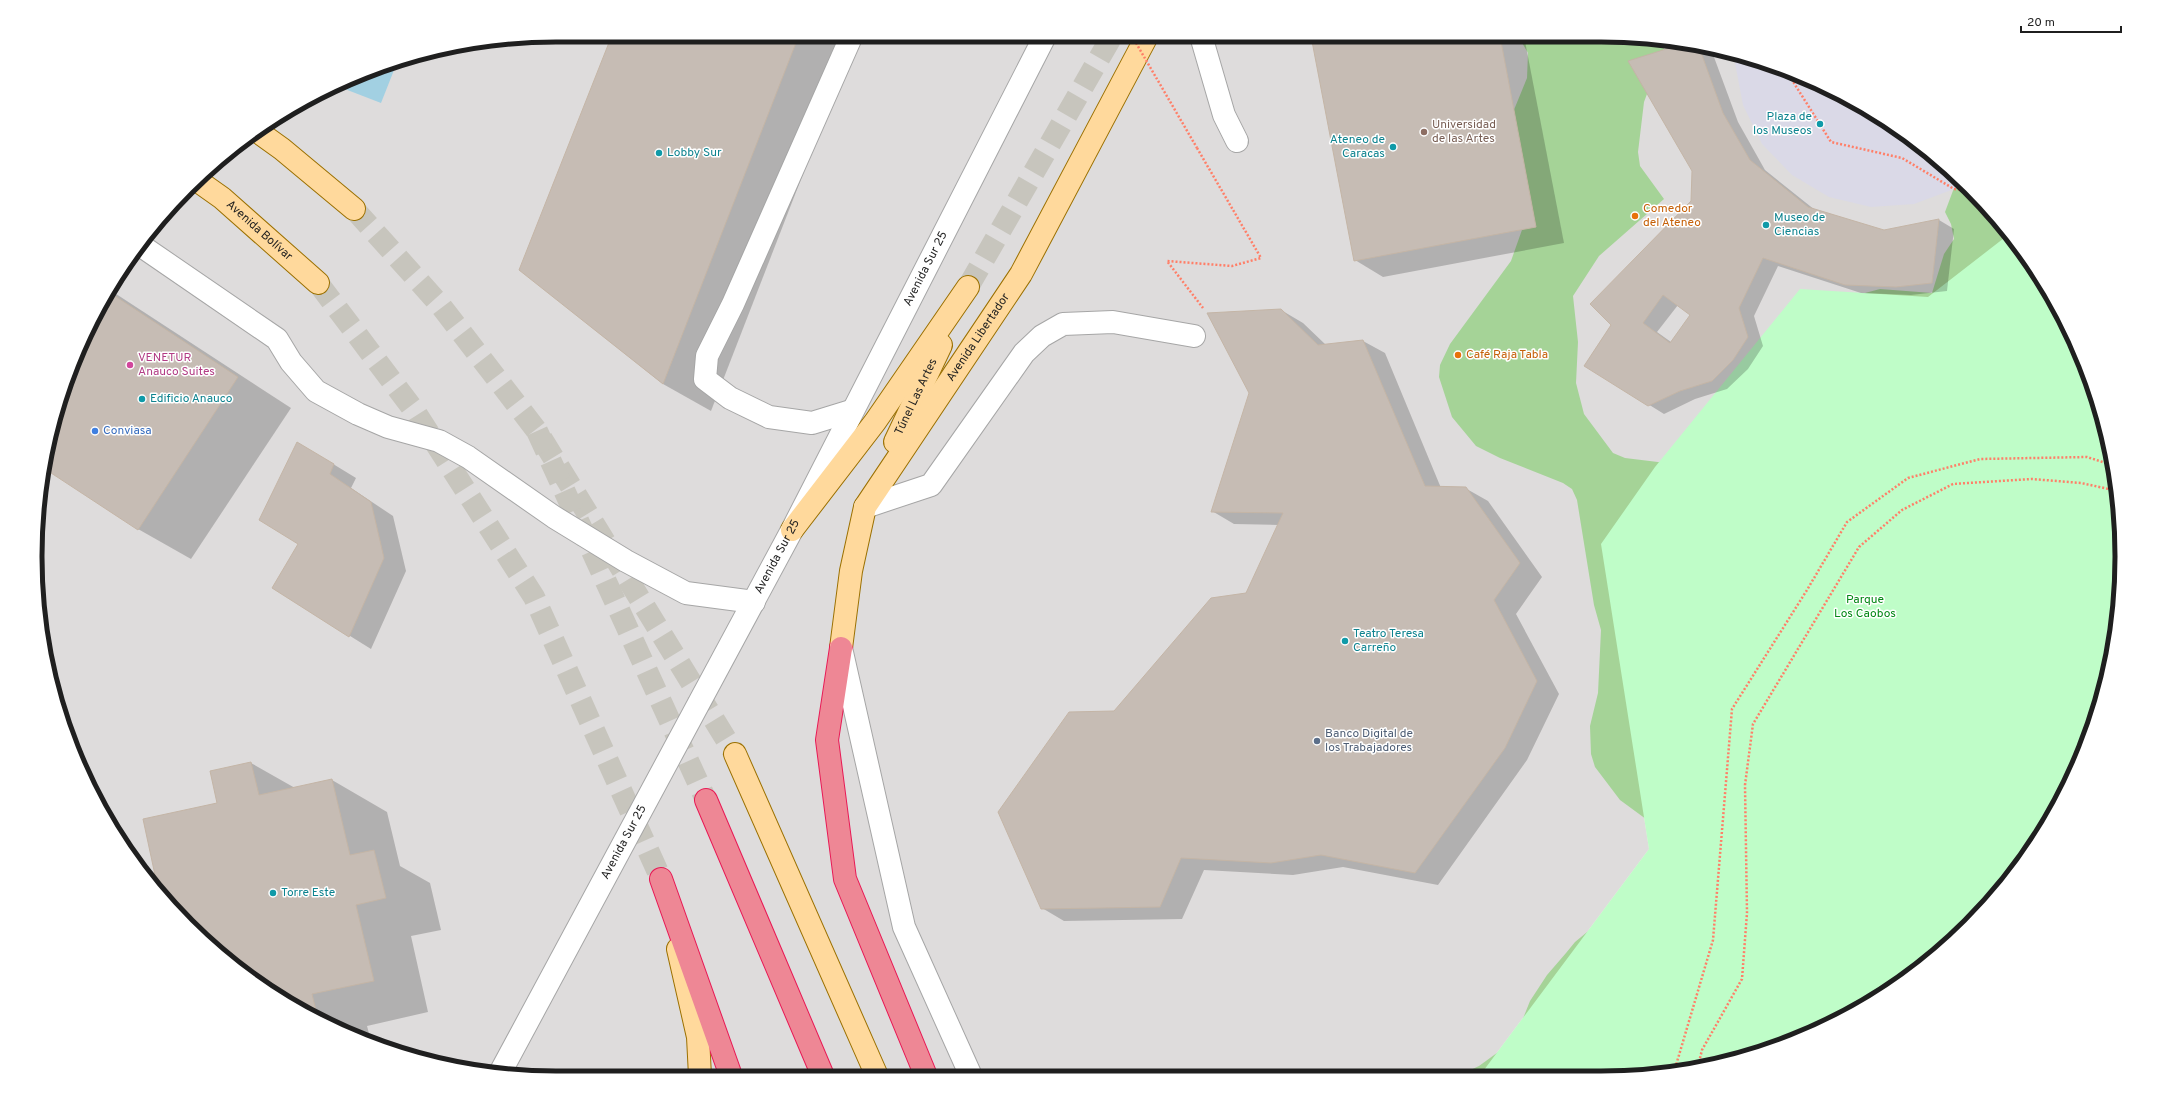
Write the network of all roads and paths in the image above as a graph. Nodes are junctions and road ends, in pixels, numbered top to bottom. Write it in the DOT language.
graph roads {
  1 [pos="849,42"];
  2 [pos="1033,42"];
  3 [pos="1041,42"];
  4 [pos="1135,42"];
  5 [pos="1144,42"];
  6 [pos="1203,42"];
  7 [pos="1032,58"];
  8 [pos="1790,78"];
  9 [pos="262,135"];
  10 [pos="1237,141"];
  11 [pos="202,184"];
  12 [pos="1961,190"];
  13 [pos="354,209"];
  14 [pos="145,248"];
  15 [pos="318,283"];
  16 [pos="1207,313"];
  17 [pos="1194,336"];
  18 [pos="851,411"];
  19 [pos="2106,463"];
  20 [pos="2111,489"];
  21 [pos="865,507"];
  22 [pos="792,530"];
  23 [pos="754,602"];
  24 [pos="841,648"];
  25 [pos="735,754"];
  26 [pos="706,800"];
  27 [pos="661,880"];
  28 [pos="1699,1061"];
  29 [pos="1676,1066"];
  30 [pos="503,1068"];
  31 [pos="700,1071"];
  32 [pos="730,1071"];
  33 [pos="821,1071"];
  34 [pos="875,1071"];
  35 [pos="924,1071"];
  36 [pos="969,1071"];
  1 -- 18 [label="street"];
  2 -- 7 [label="street"];
  3 -- 7 [label="street, Avenida Sur 25"];
  4 -- 16 [label="path, bridge"];
  5 -- 21 [label="main road, Avenida Libertador"];
  6 -- 10 [label="street"];
  7 -- 18 [label="street, Avenida Sur 25"];
  8 -- 12 [label="path"];
  9 -- 13 [label="main road"];
  11 -- 15 [label="main road, Avenida Bolívar"];
  14 -- 23 [label="street"];
  17 -- 21 [label="street"];
  18 -- 22 [label="street, Avenida Sur 25"];
  19 -- 29 [label="path"];
  20 -- 28 [label="path"];
  21 -- 22 [label="main road, Túnel Las Artes"];
  21 -- 24 [label="main road, Avenida Libertador"];
  22 -- 23 [label="street, Avenida Sur 25"];
  23 -- 30 [label="street, Avenida Sur 25"];
  24 -- 35 [label="highway"];
  24 -- 36 [label="street"];
  25 -- 34 [label="main road"];
  26 -- 33 [label="highway"];
  27 -- 31 [label="main road"];
  27 -- 32 [label="highway"];
}
